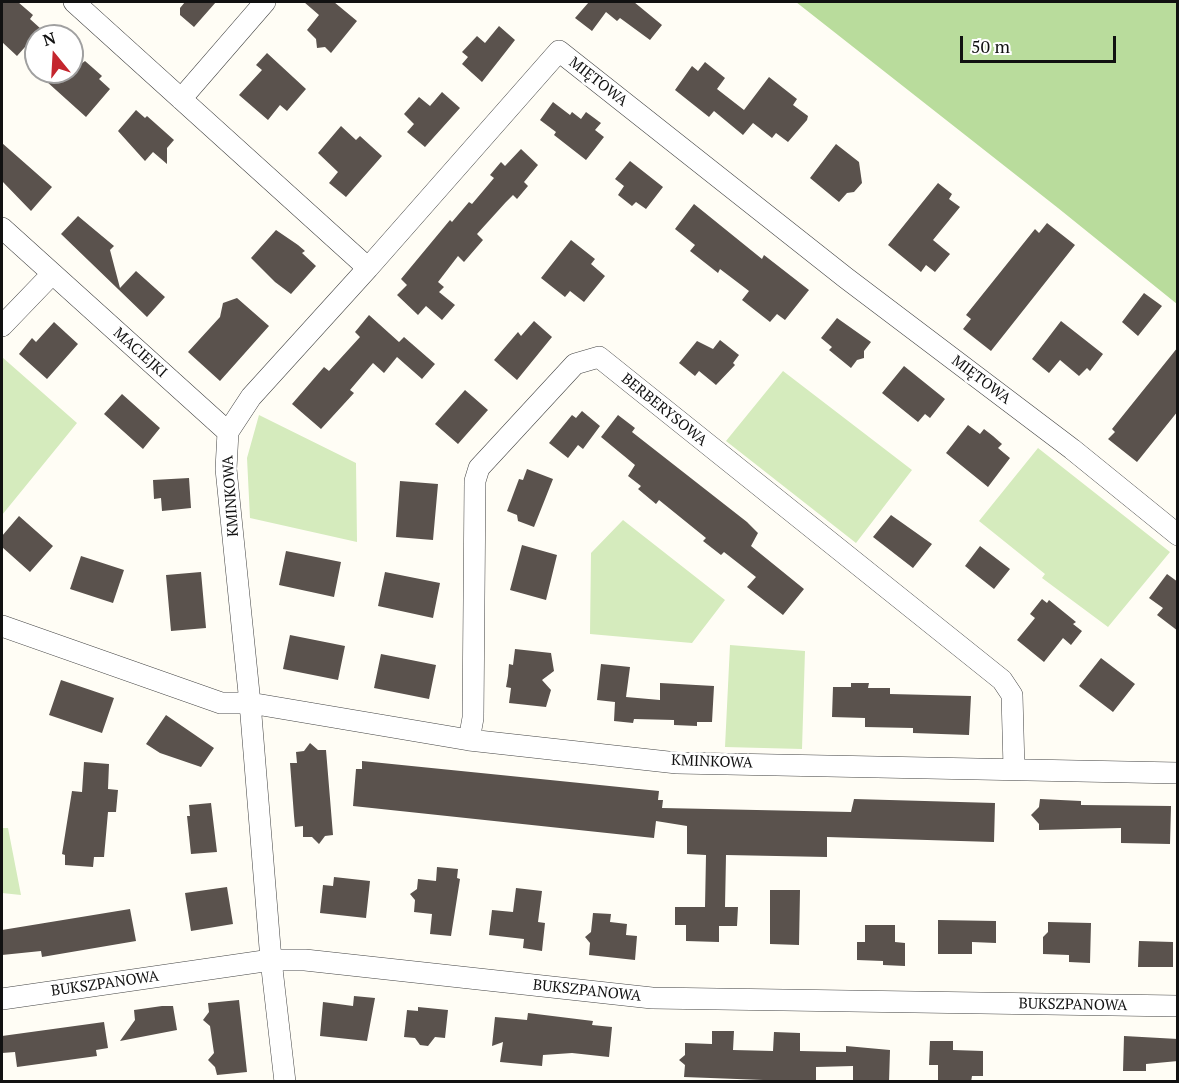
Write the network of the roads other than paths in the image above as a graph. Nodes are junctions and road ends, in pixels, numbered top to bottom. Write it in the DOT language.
graph roads {
  1 [pos="74,2"];
  2 [pos="265,2"];
  3 [pos="181,99"];
  4 [pos="2,228"];
  5 [pos="369,268"];
  6 [pos="52,274"];
  7 [pos="2,326"];
  8 [pos="228,432"];
  9 [pos="1178,535"];
  10 [pos="2,626"];
  11 [pos="250,703"];
  12 [pos="469,740"];
  13 [pos="1014,768"];
  14 [pos="1178,773"];
  15 [pos="271,960"];
  16 [pos="2,999"];
  17 [pos="1178,1006"];
  18 [pos="285,1082"];
  1 -- 3 [label="street"];
  2 -- 3 [label="street"];
  3 -- 5 [label="street"];
  4 -- 6 [label="street, MACIEJKI"];
  5 -- 8 [label="street"];
  5 -- 9 [label="street, MIĘTOWA"];
  6 -- 7 [label="street"];
  6 -- 8 [label="street, MACIEJKI"];
  8 -- 11 [label="street, KMINKOWA"];
  10 -- 11 [label="street, KMINKOWA"];
  11 -- 12 [label="street, KMINKOWA"];
  11 -- 15 [label="street, KMINKOWA"];
  12 -- 13 [label="street, KMINKOWA"];
  12 -- 13 [label="street, BERBERYSOWA"];
  13 -- 14 [label="street, KMINKOWA"];
  15 -- 16 [label="street, BUKSZPANOWA"];
  15 -- 17 [label="street, BUKSZPANOWA"];
  15 -- 18 [label="street, KMINKOWA"];
}
